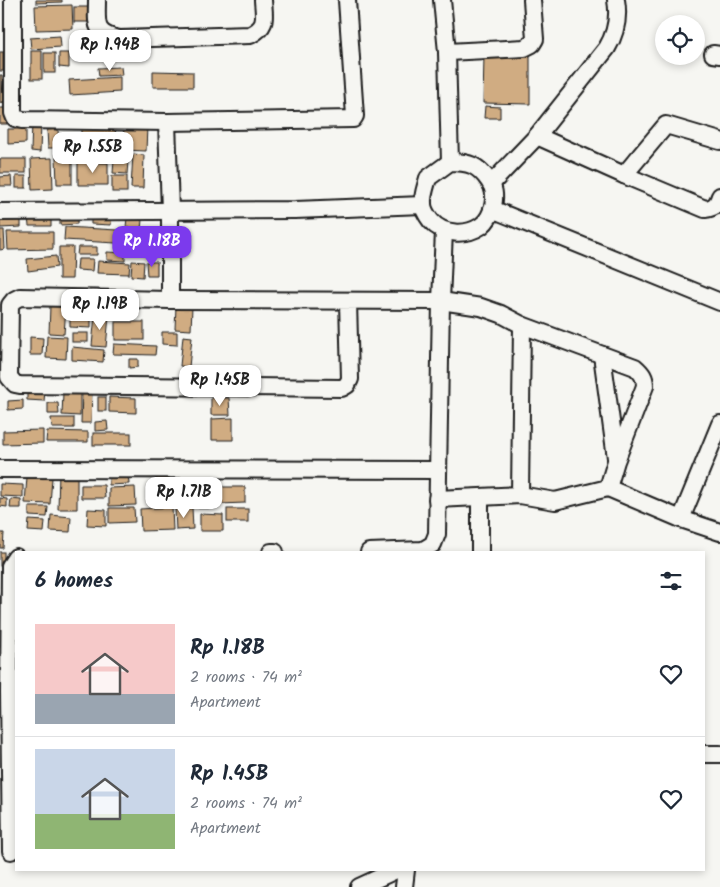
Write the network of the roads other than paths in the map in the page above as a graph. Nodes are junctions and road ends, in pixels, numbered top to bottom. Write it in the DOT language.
graph roads {
  1 [pos="13,0"];
  2 [pos="98,0"];
  3 [pos="263,0"];
  4 [pos="347,0"];
  5 [pos="442,0"];
  6 [pos="532,0"];
  7 [pos="617,10"];
  8 [pos="447,52"];
  9 [pos="166,122"];
  10 [pos="537,136"];
  11 [pos="720,141"];
  12 [pos="450,162"];
  13 [pos="624,175"];
  14 [pos="492,184"];
  15 [pos="720,196"];
  16 [pos="423,205"];
  17 [pos="492,209"];
  18 [pos="170,211"];
  19 [pos="0,212"];
  20 [pos="444,231"];
  21 [pos="170,300"];
  22 [pos="348,301"];
  23 [pos="440,301"];
  24 [pos="720,302"];
  25 [pos="522,325"];
  26 [pos="602,355"];
  27 [pos="720,424"];
  28 [pos="616,460"];
  29 [pos="0,469"];
  30 [pos="438,470"];
  31 [pos="608,488"];
  32 [pos="520,495"];
  33 [pos="480,498"];
  34 [pos="437,499"];
  35 [pos="681,519"];
  36 [pos="720,532"];
  37 [pos="396,551"];
  38 [pos="480,551"];
  39 [pos="15,558"];
  40 [pos="4,692"];
  41 [pos="705,754"];
  42 [pos="720,754"];
  43 [pos="9,851"];
  44 [pos="394,871"];
  45 [pos="406,871"];
  46 [pos="358,887"];
  47 [pos="404,887"];
  1 -- 9 [label="street"];
  2 -- 3 [label="street"];
  4 -- 9 [label="street"];
  5 -- 8 [label="street"];
  6 -- 8 [label="street"];
  7 -- 10 [label="street"];
  8 -- 12 [label="street"];
  9 -- 18 [label="street"];
  10 -- 13 [label="street"];
  10 -- 14 [label="street"];
  11 -- 13 [label="street"];
  12 -- 14 [label="street"];
  12 -- 16 [label="street"];
  13 -- 15 [label="street"];
  14 -- 17 [label="street"];
  16 -- 18 [label="street"];
  16 -- 20 [label="street"];
  17 -- 20 [label="street"];
  17 -- 24 [label="street"];
  18 -- 19 [label="street"];
  18 -- 21 [label="street"];
  20 -- 23 [label="street"];
  21 -- 22 [label="street"];
  21 -- 22 [label="street"];
  22 -- 23 [label="street"];
  23 -- 25 [label="street"];
  23 -- 30 [label="street"];
  25 -- 26 [label="street"];
  25 -- 32 [label="street"];
  26 -- 28 [label="street"];
  26 -- 28 [label="street"];
  27 -- 35 [label="street"];
  28 -- 31 [label="street"];
  29 -- 30 [label="street"];
  30 -- 34 [label="street"];
  31 -- 32 [label="street"];
  31 -- 35 [label="street"];
  32 -- 33 [label="street"];
  33 -- 34 [label="street"];
  33 -- 38 [label="street"];
  34 -- 37 [label="street"];
  35 -- 36 [label="street"];
  39 -- 40 [label="street"];
  40 -- 43 [label="street"];
  41 -- 42 [label="street"];
  44 -- 46 [label="street"];
  45 -- 47 [label="street"];
}
